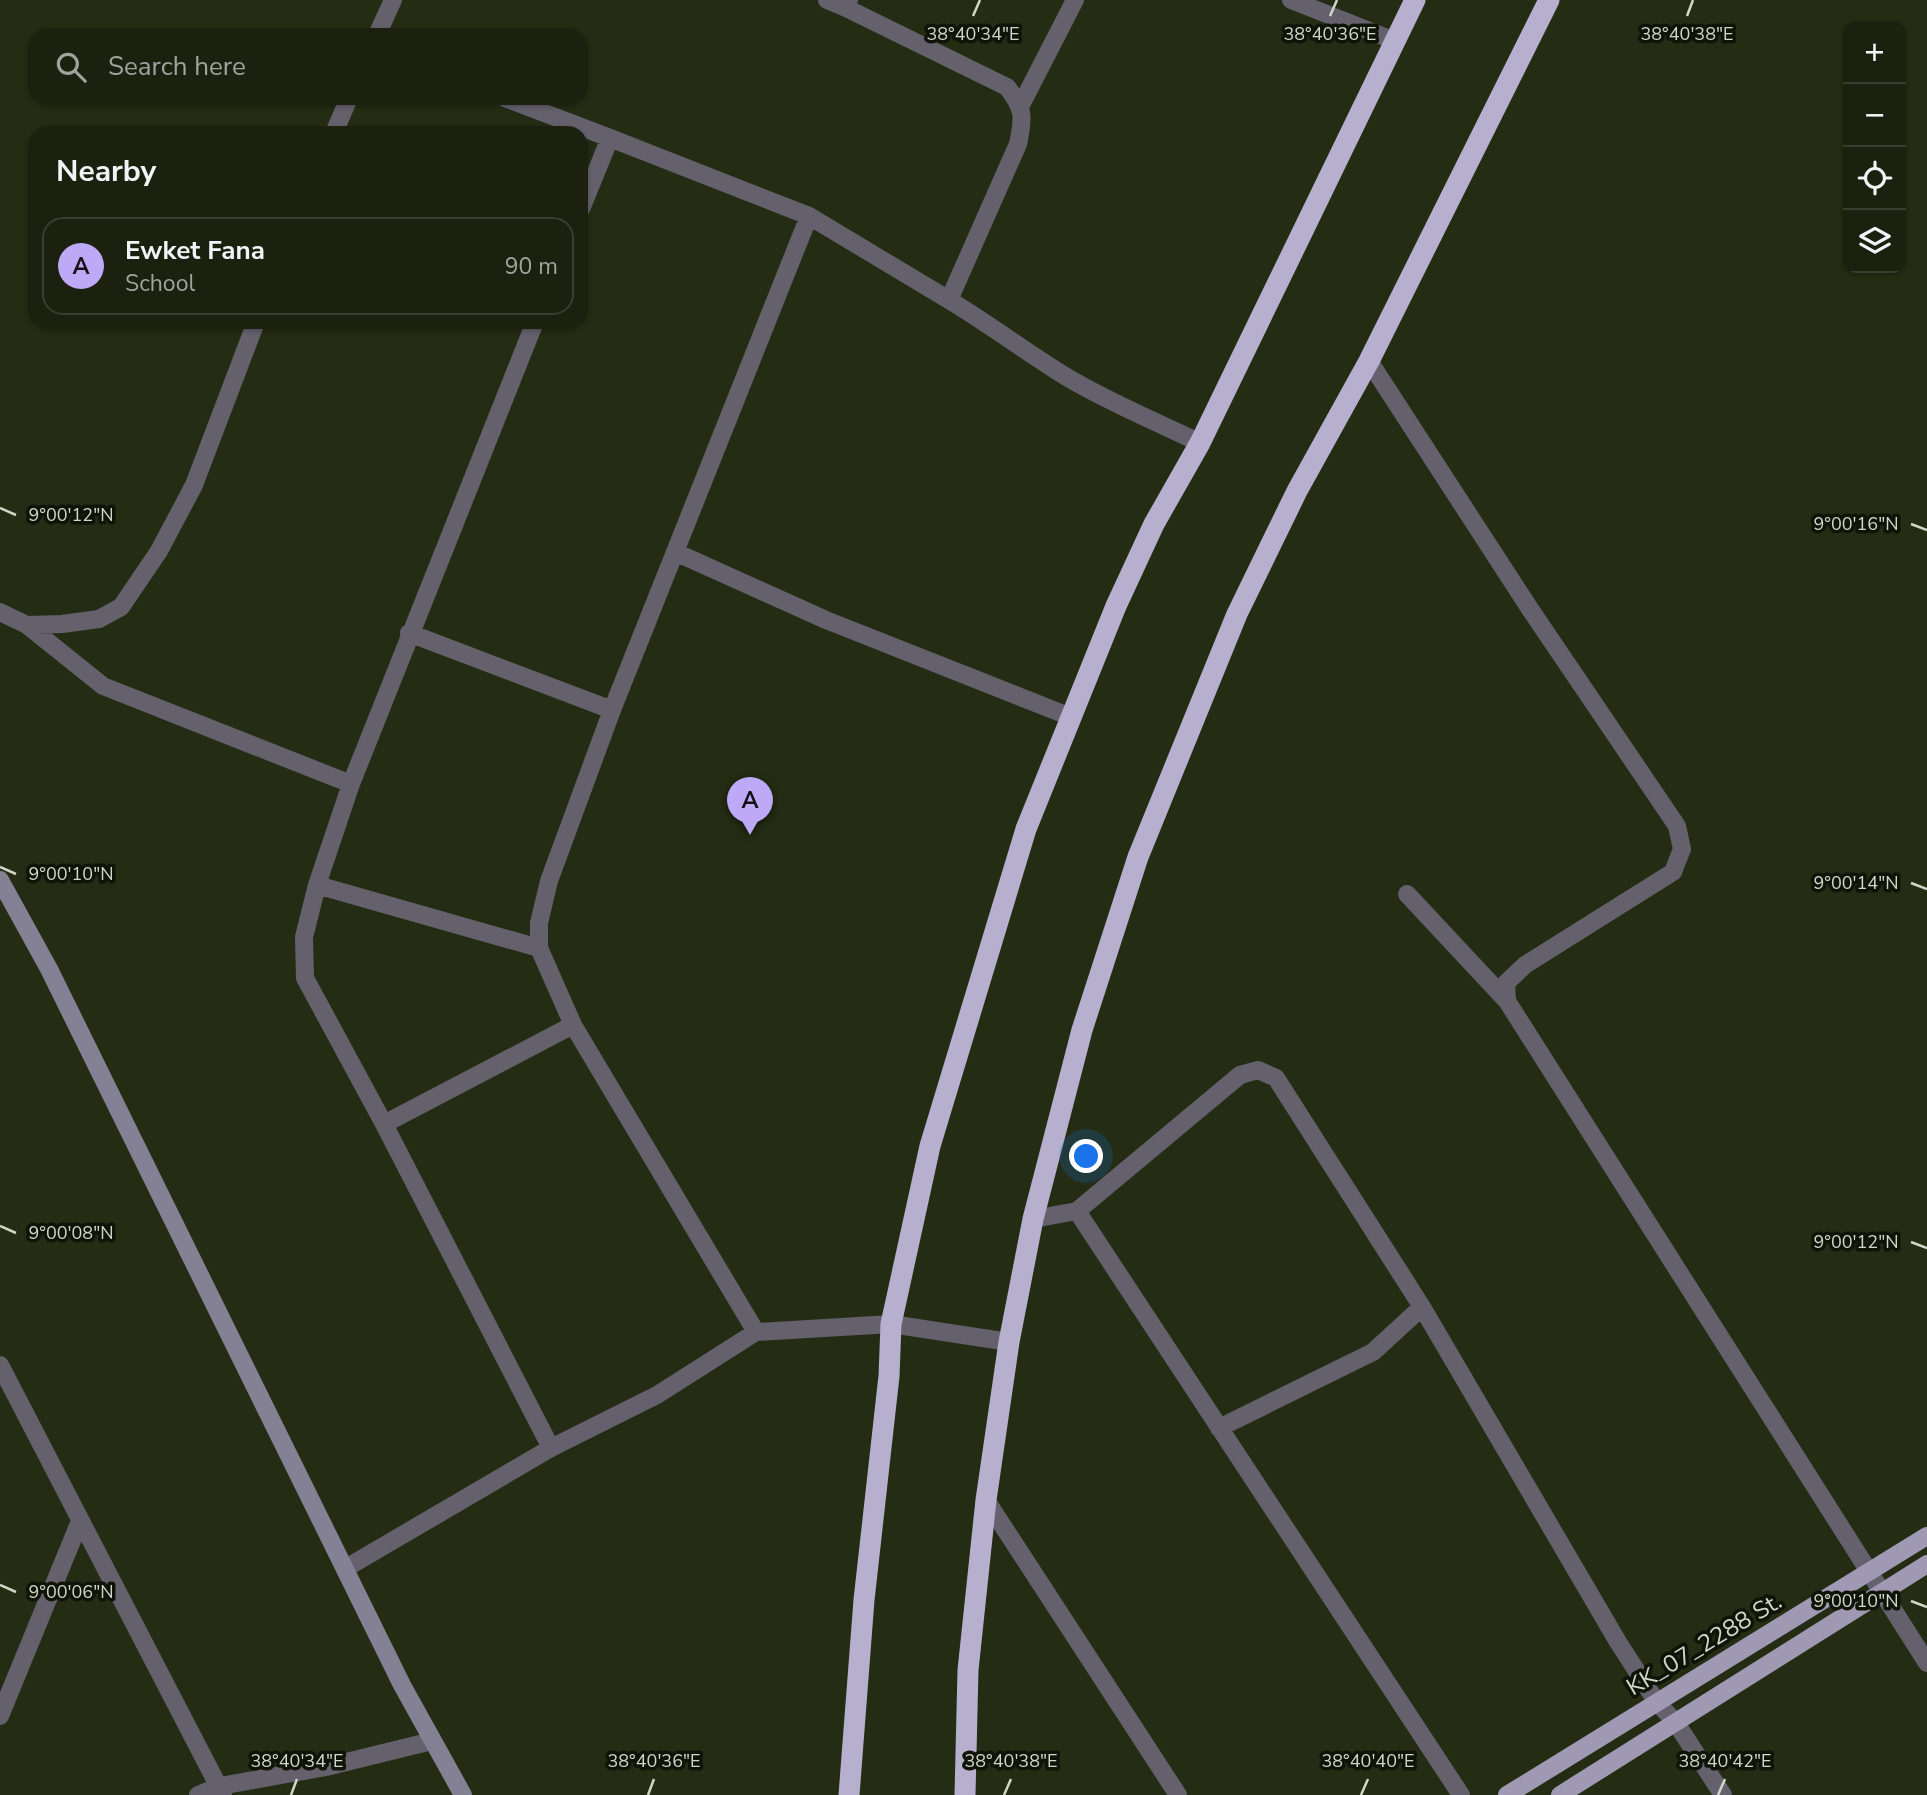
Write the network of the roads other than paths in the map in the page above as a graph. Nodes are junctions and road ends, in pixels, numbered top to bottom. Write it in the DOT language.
graph roads {
  1 [pos="393,0"];
  2 [pos="827,0"];
  3 [pos="1075,0"];
  4 [pos="1291,0"];
  5 [pos="1415,0"];
  6 [pos="1549,0"];
  7 [pos="848,4"];
  8 [pos="380,28"];
  9 [pos="1395,41"];
  10 [pos="346,105"];
  11 [pos="523,105"];
  12 [pos="1021,105"];
  13 [pos="337,126"];
  14 [pos="578,126"];
  15 [pos="588,130"];
  16 [pos="610,138"];
  17 [pos="588,192"];
  18 [pos="809,216"];
  19 [pos="949,300"];
  20 [pos="253,329"];
  21 [pos="533,329"];
  22 [pos="1369,360"];
  23 [pos="1199,443"];
  24 [pos="675,552"];
  25 [pos="0,612"];
  26 [pos="27,625"];
  27 [pos="410,633"];
  28 [pos="612,710"];
  29 [pos="1071,717"];
  30 [pos="351,784"];
  31 [pos="0,880"];
  32 [pos="317,885"];
  33 [pos="1407,894"];
  34 [pos="539,948"];
  35 [pos="1507,1001"];
  36 [pos="573,1025"];
  37 [pos="384,1124"];
  38 [pos="1077,1211"];
  39 [pos="1033,1219"];
  40 [pos="1422,1307"];
  41 [pos="891,1324"];
  42 [pos="756,1332"];
  43 [pos="1009,1342"];
  44 [pos="0,1365"];
  45 [pos="1219,1428"];
  46 [pos="551,1448"];
  47 [pos="986,1500"];
  48 [pos="80,1521"];
  49 [pos="1927,1536"];
  50 [pos="1927,1564"];
  51 [pos="346,1568"];
  52 [pos="1868,1572"];
  53 [pos="1882,1591"];
  54 [pos="1927,1663"];
  55 [pos="1656,1701"];
  56 [pos="0,1717"];
  57 [pos="1676,1723"];
  58 [pos="432,1741"];
  59 [pos="222,1790"];
  60 [pos="198,1795"];
  61 [pos="463,1795"];
  62 [pos="849,1795"];
  63 [pos="965,1795"];
  64 [pos="1178,1795"];
  65 [pos="1461,1795"];
  66 [pos="1507,1795"];
  67 [pos="1560,1795"];
  68 [pos="1723,1795"];
  1 -- 8 [label="street"];
  2 -- 7 [label="street"];
  3 -- 12 [label="street"];
  4 -- 9 [label="street"];
  5 -- 9 [label="highway"];
  6 -- 22 [label="highway"];
  7 -- 12 [label="street"];
  9 -- 23 [label="highway"];
  10 -- 13 [label="street"];
  11 -- 14 [label="street"];
  12 -- 19 [label="street"];
  15 -- 16 [label="street"];
  16 -- 17 [label="street"];
  16 -- 18 [label="street"];
  18 -- 19 [label="street"];
  18 -- 24 [label="street"];
  19 -- 23 [label="street"];
  20 -- 26 [label="street"];
  21 -- 27 [label="street"];
  22 -- 35 [label="street"];
  22 -- 39 [label="highway"];
  23 -- 29 [label="highway"];
  24 -- 28 [label="street"];
  24 -- 29 [label="street"];
  25 -- 26 [label="street"];
  26 -- 30 [label="street"];
  27 -- 28 [label="street"];
  27 -- 30 [label="street"];
  28 -- 34 [label="street"];
  29 -- 41 [label="highway"];
  30 -- 32 [label="street"];
  31 -- 51 [label="street"];
  32 -- 34 [label="street"];
  32 -- 37 [label="street"];
  33 -- 35 [label="street"];
  34 -- 36 [label="street"];
  35 -- 52 [label="street"];
  36 -- 37 [label="street"];
  36 -- 42 [label="street"];
  37 -- 46 [label="street"];
  38 -- 39 [label="street"];
  38 -- 40 [label="street"];
  38 -- 45 [label="street"];
  39 -- 43 [label="highway"];
  40 -- 45 [label="street"];
  40 -- 55 [label="street"];
  41 -- 42 [label="street"];
  41 -- 43 [label="street"];
  41 -- 62 [label="highway"];
  42 -- 46 [label="street"];
  43 -- 47 [label="highway"];
  44 -- 48 [label="street"];
  45 -- 65 [label="street"];
  46 -- 51 [label="street"];
  47 -- 63 [label="highway"];
  47 -- 64 [label="street"];
  48 -- 56 [label="street"];
  48 -- 59 [label="street"];
  49 -- 52 [label="main road, KK_07_2288 St."];
  50 -- 53 [label="main road, KK_07_2288 St."];
  51 -- 58 [label="street"];
  52 -- 53 [label="street"];
  52 -- 55 [label="main road, KK_07_2288 St."];
  53 -- 54 [label="street"];
  53 -- 57 [label="main road, KK_07_2288 St."];
  55 -- 57 [label="street"];
  55 -- 66 [label="main road, KK_07_2288 St."];
  57 -- 67 [label="main road, KK_07_2288 St."];
  57 -- 68 [label="street"];
  58 -- 59 [label="street"];
  58 -- 61 [label="street"];
  59 -- 60 [label="street"];
}
